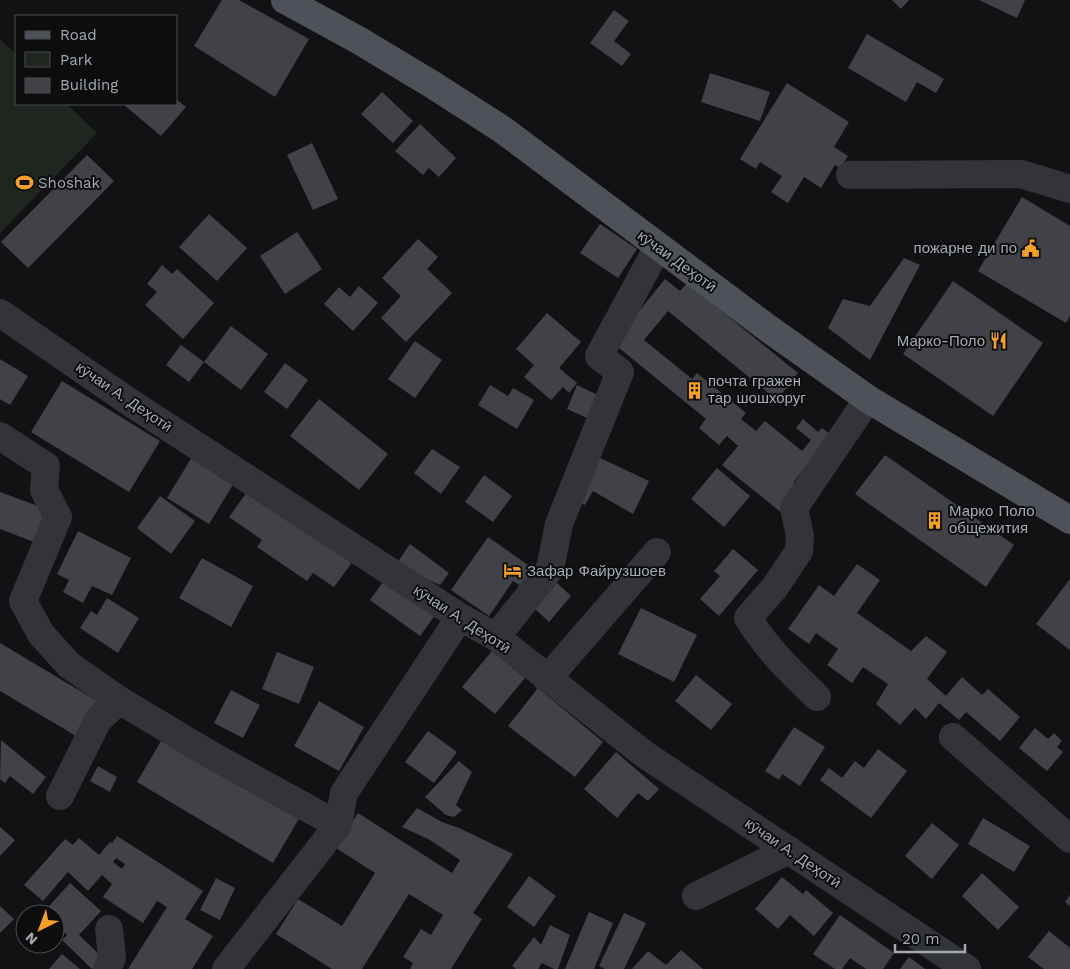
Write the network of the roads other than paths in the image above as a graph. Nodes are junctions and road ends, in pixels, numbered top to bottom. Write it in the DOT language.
graph roads {
  1 [pos="285,0"];
  2 [pos="850,175"];
  3 [pos="1070,189"];
  4 [pos="658,247"];
  5 [pos="0,313"];
  6 [pos="868,399"];
  7 [pos="0,436"];
  8 [pos="1070,520"];
  9 [pos="657,552"];
  10 [pos="460,617"];
  11 [pos="496,637"];
  12 [pos="547,679"];
  13 [pos="817,697"];
  14 [pos="119,700"];
  15 [pos="953,737"];
  16 [pos="60,796"];
  17 [pos="338,825"];
  18 [pos="1070,838"];
  19 [pos="789,850"];
  20 [pos="696,896"];
  21 [pos="109,928"];
  22 [pos="107,969"];
  23 [pos="226,969"];
  24 [pos="967,969"];
  1 -- 4 [label="main road, кӯчаи Деҳотӣ"];
  2 -- 3 [label="street"];
  4 -- 6 [label="main road, кӯчаи Деҳотӣ"];
  4 -- 11 [label="street"];
  5 -- 10 [label="street, кӯчаи А. Деҳотӣ"];
  6 -- 8 [label="main road, кӯчаи Деҳотӣ"];
  6 -- 13 [label="street"];
  7 -- 14 [label="street"];
  9 -- 12 [label="street"];
  10 -- 11 [label="street, кӯчаи А. Деҳотӣ"];
  10 -- 17 [label="street"];
  11 -- 12 [label="street, кӯчаи А. Деҳотӣ"];
  12 -- 19 [label="street, кӯчаи А. Деҳотӣ"];
  14 -- 16 [label="street"];
  14 -- 17 [label="street"];
  15 -- 18 [label="street"];
  17 -- 23 [label="street"];
  19 -- 20 [label="street"];
  19 -- 24 [label="street, кӯчаи А. Деҳотӣ"];
  21 -- 22 [label="street"];
}
